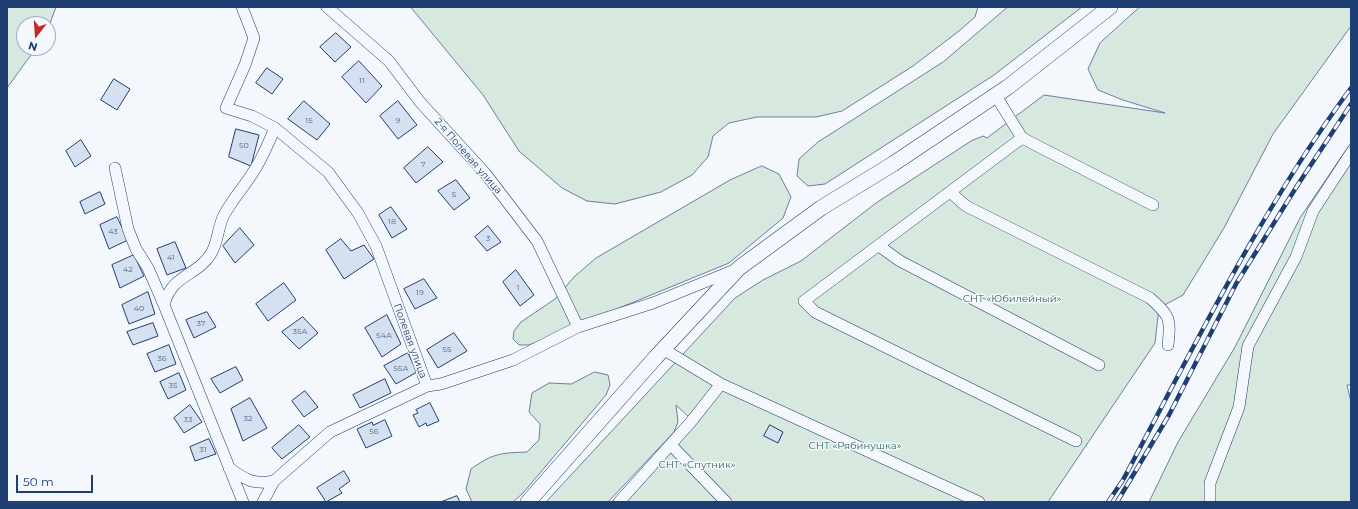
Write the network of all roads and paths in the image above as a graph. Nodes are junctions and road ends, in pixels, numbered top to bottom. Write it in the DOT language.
graph roads {
  1 [pos="242,7"];
  2 [pos="327,7"];
  3 [pos="1110,7"];
  4 [pos="996,96"];
  5 [pos="275,128"];
  6 [pos="1022,138"];
  7 [pos="1351,153"];
  8 [pos="115,168"];
  9 [pos="950,192"];
  10 [pos="1153,205"];
  11 [pos="879,246"];
  12 [pos="739,268"];
  13 [pos="164,305"];
  14 [pos="578,327"];
  15 [pos="1168,345"];
  16 [pos="663,349"];
  17 [pos="1099,365"];
  18 [pos="721,384"];
  19 [pos="427,386"];
  20 [pos="1076,441"];
  21 [pos="671,445"];
  22 [pos="229,468"];
  23 [pos="274,481"];
  24 [pos="243,502"];
  25 [pos="263,502"];
  26 [pos="528,502"];
  27 [pos="619,502"];
  28 [pos="726,502"];
  29 [pos="979,502"];
  30 [pos="1210,502"];
  1 -- 5 [label="street, Полевая улица"];
  2 -- 14 [label="street, 2-я Полевая улица"];
  3 -- 4 [label="main road"];
  4 -- 6 [label="street"];
  4 -- 12 [label="main road"];
  5 -- 13 [label="street"];
  5 -- 19 [label="street, Полевая улица"];
  6 -- 9 [label="street"];
  6 -- 10 [label="street"];
  7 -- 30 [label="street"];
  8 -- 13 [label="street"];
  9 -- 11 [label="street"];
  9 -- 15 [label="street"];
  11 -- 17 [label="street"];
  11 -- 20 [label="street"];
  12 -- 14 [label="street, Полевая улица"];
  12 -- 16 [label="main road"];
  13 -- 22 [label="street"];
  14 -- 19 [label="street, Полевая улица"];
  16 -- 18 [label="street"];
  16 -- 26 [label="main road"];
  18 -- 21 [label="street"];
  18 -- 29 [label="street"];
  19 -- 23 [label="street"];
  21 -- 27 [label="street"];
  21 -- 28 [label="street"];
  22 -- 23 [label="street"];
  22 -- 24 [label="street"];
  23 -- 25 [label="street"];
}
